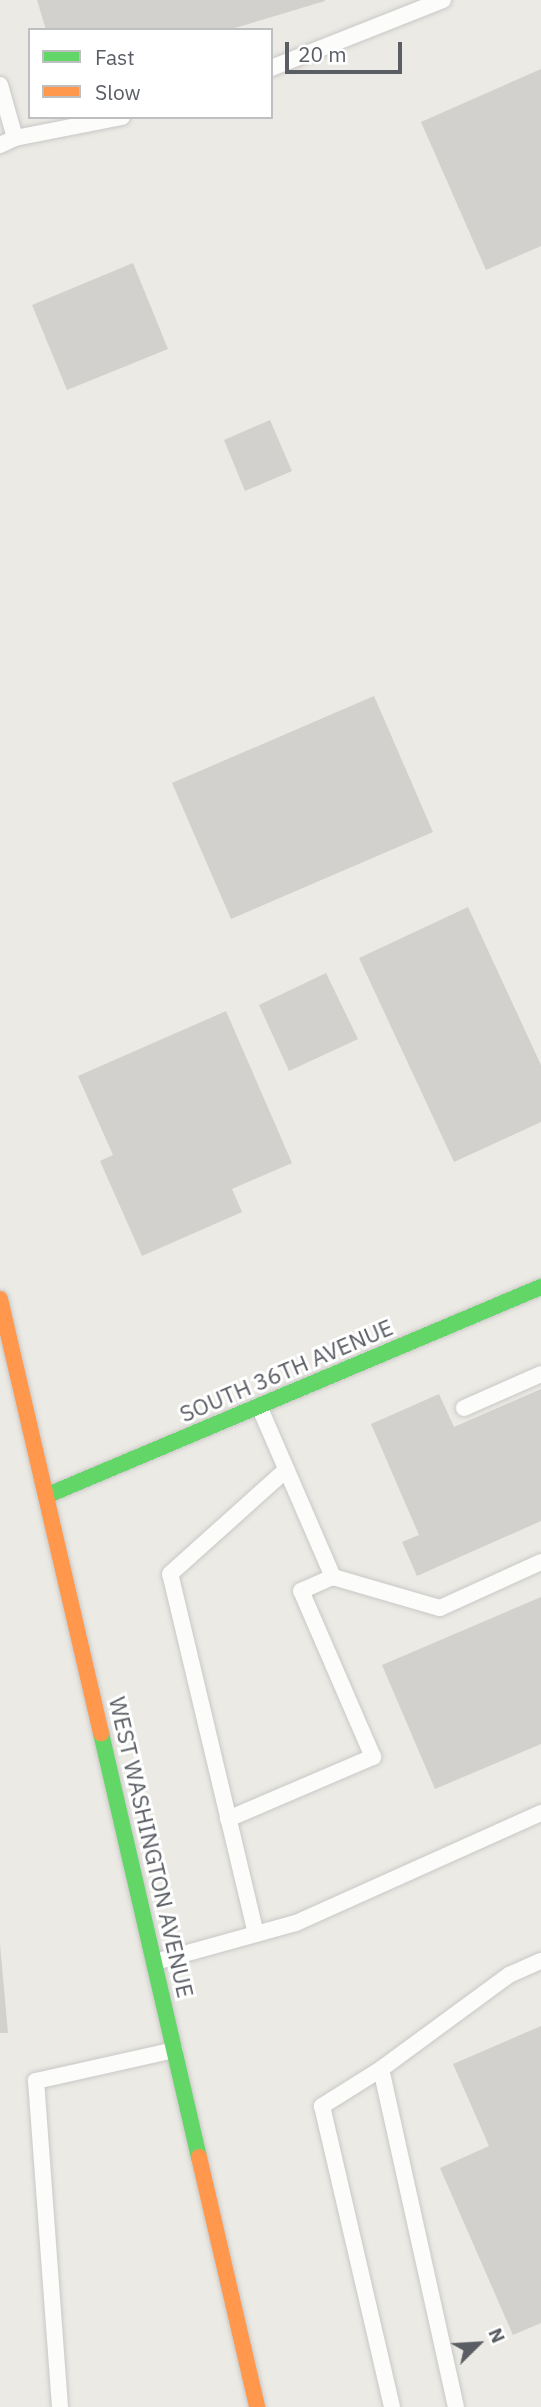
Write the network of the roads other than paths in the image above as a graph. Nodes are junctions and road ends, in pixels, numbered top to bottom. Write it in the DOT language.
graph roads {
  1 [pos="443,0"];
  2 [pos="273,67"];
  3 [pos="0,85"];
  4 [pos="112,119"];
  5 [pos="7,141"];
  6 [pos="541,1287"];
  7 [pos="0,1299"];
  8 [pos="541,1374"];
  9 [pos="259,1406"];
  10 [pos="464,1408"];
  11 [pos="286,1470"];
  12 [pos="48,1494"];
  13 [pos="541,1562"];
  14 [pos="332,1577"];
  15 [pos="541,1813"];
  16 [pos="228,1819"];
  17 [pos="256,1934"];
  18 [pos="541,1961"];
  19 [pos="155,1962"];
  20 [pos="176,2050"];
  21 [pos="381,2068"];
  22 [pos="60,2407"];
  23 [pos="257,2407"];
  24 [pos="392,2407"];
  25 [pos="456,2407"];
  1 -- 2 [label="lane"];
  3 -- 5 [label="lane"];
  4 -- 5 [label="lane"];
  6 -- 9 [label="main road, SOUTH 36TH AVENUE"];
  7 -- 12 [label="main road, WEST WASHINGTON AVENUE"];
  8 -- 10 [label="lane"];
  9 -- 11 [label="lane"];
  9 -- 12 [label="main road, SOUTH 36TH AVENUE"];
  11 -- 14 [label="lane"];
  11 -- 16 [label="lane"];
  12 -- 19 [label="main road, WEST WASHINGTON AVENUE"];
  13 -- 14 [label="lane"];
  14 -- 16 [label="lane"];
  15 -- 17 [label="lane"];
  16 -- 17 [label="lane"];
  17 -- 19 [label="lane"];
  18 -- 21 [label="lane"];
  19 -- 20 [label="main road, WEST WASHINGTON AVENUE"];
  20 -- 22 [label="lane"];
  20 -- 23 [label="main road, WEST WASHINGTON AVENUE"];
  21 -- 24 [label="lane"];
  21 -- 25 [label="lane"];
}
